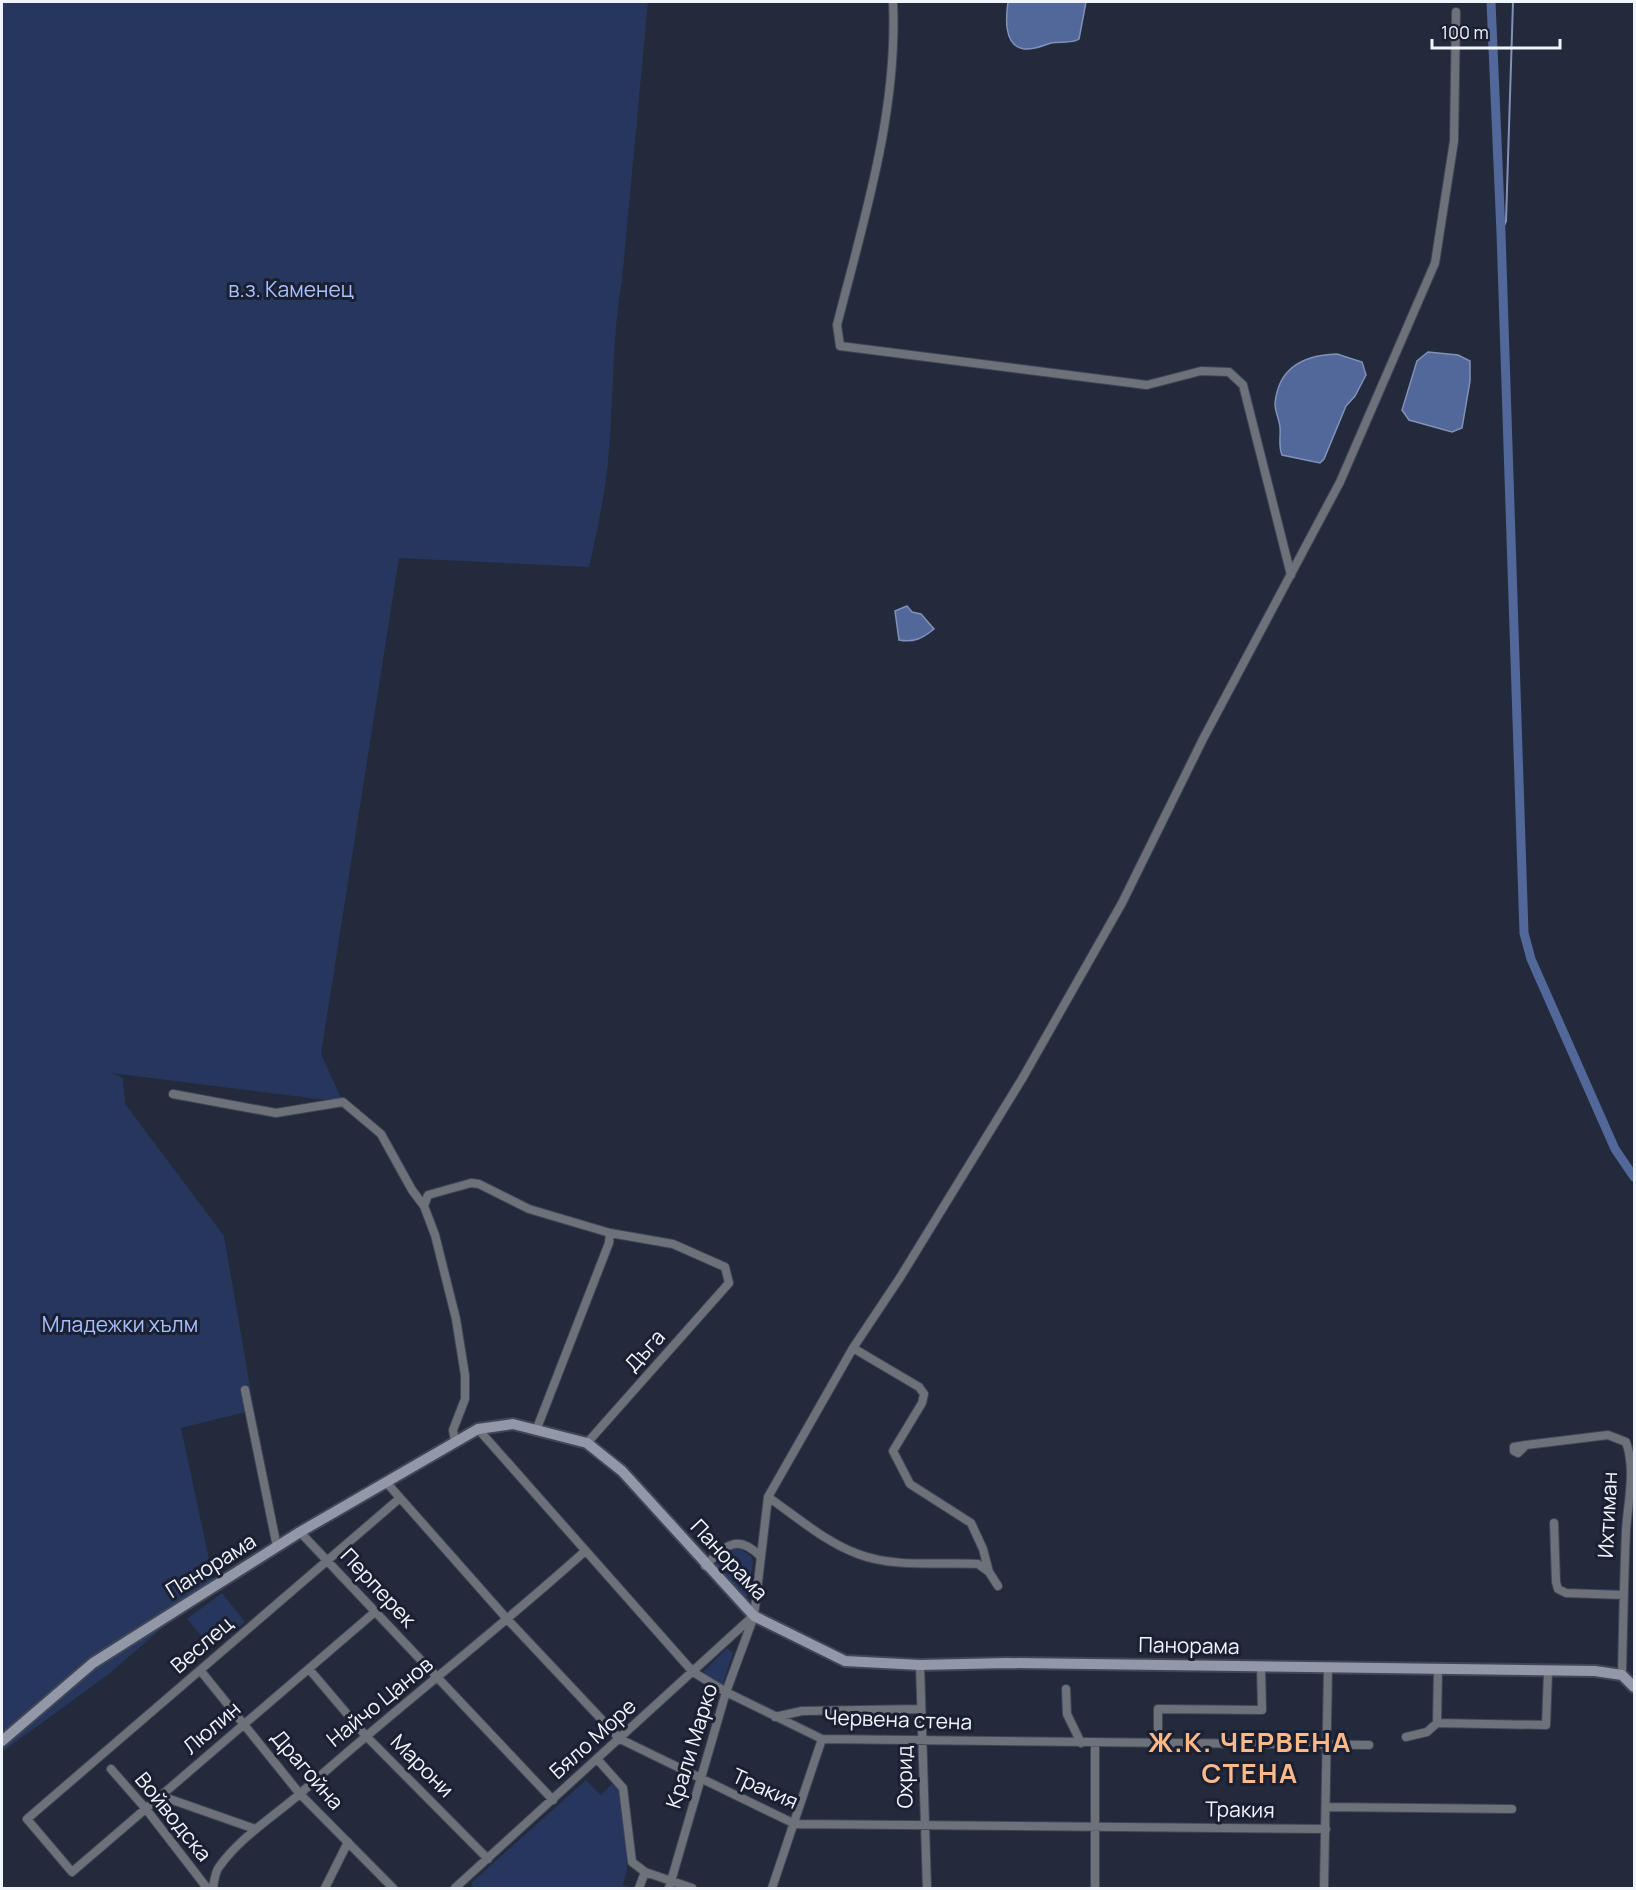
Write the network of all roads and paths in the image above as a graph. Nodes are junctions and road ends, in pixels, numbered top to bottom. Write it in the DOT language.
graph roads {
  1 [pos="893,2"];
  2 [pos="1456,12"];
  3 [pos="1291,575"];
  4 [pos="173,1094"];
  5 [pos="424,1206"];
  6 [pos="610,1233"];
  7 [pos="853,1348"];
  8 [pos="244,1390"];
  9 [pos="537,1428"];
  10 [pos="478,1430"];
  11 [pos="455,1441"];
  12 [pos="587,1443"];
  13 [pos="1526,1445"];
  14 [pos="386,1482"];
  15 [pos="400,1497"];
  16 [pos="768,1497"];
  17 [pos="1554,1523"];
  18 [pos="300,1532"];
  19 [pos="277,1548"];
  20 [pos="584,1552"];
  21 [pos="760,1556"];
  22 [pos="327,1560"];
  23 [pos="705,1566"];
  24 [pos="989,1572"];
  25 [pos="998,1586"];
  26 [pos="1624,1595"];
  27 [pos="376,1611"];
  28 [pos="754,1616"];
  29 [pos="508,1620"];
  30 [pos="920,1665"];
  31 [pos="1261,1667"];
  32 [pos="1328,1668"];
  33 [pos="309,1669"];
  34 [pos="1438,1669"];
  35 [pos="200,1670"];
  36 [pos="693,1672"];
  37 [pos="1548,1672"];
  38 [pos="1622,1675"];
  39 [pos="437,1678"];
  40 [pos="1635,1687"];
  41 [pos="1066,1689"];
  42 [pos="726,1692"];
  43 [pos="920,1709"];
  44 [pos="776,1717"];
  45 [pos="1437,1723"];
  46 [pos="244,1724"];
  47 [pos="365,1735"];
  48 [pos="1406,1737"];
  49 [pos="620,1739"];
  50 [pos="822,1739"];
  51 [pos="2,1741"];
  52 [pos="923,1741"];
  53 [pos="1082,1743"];
  54 [pos="1095,1743"];
  55 [pos="1158,1744"];
  56 [pos="1328,1744"];
  57 [pos="1369,1745"];
  58 [pos="597,1759"];
  59 [pos="111,1769"];
  60 [pos="700,1779"];
  61 [pos="300,1794"];
  62 [pos="161,1796"];
  63 [pos="553,1800"];
  64 [pos="1327,1807"];
  65 [pos="146,1809"];
  66 [pos="1512,1809"];
  67 [pos="924,1823"];
  68 [pos="795,1824"];
  69 [pos="1095,1826"];
  70 [pos="255,1829"];
  71 [pos="1326,1829"];
  72 [pos="348,1842"];
  73 [pos="488,1859"];
  74 [pos="72,1872"];
  75 [pos="645,1872"];
  76 [pos="670,1885"];
  77 [pos="207,1888"];
  78 [pos="213,1888"];
  79 [pos="325,1888"];
  80 [pos="393,1888"];
  81 [pos="456,1888"];
  82 [pos="639,1888"];
  83 [pos="692,1888"];
  84 [pos="772,1888"];
  85 [pos="927,1888"];
  86 [pos="1095,1888"];
  87 [pos="1324,1888"];
  1 -- 3 [label="street"];
  2 -- 3 [label="street"];
  3 -- 7 [label="street"];
  4 -- 5 [label="street"];
  5 -- 6 [label="street"];
  5 -- 11 [label="street"];
  6 -- 9 [label="street"];
  6 -- 12 [label="street, Дъга"];
  7 -- 16 [label="street"];
  7 -- 24 [label="street"];
  8 -- 19 [label="street"];
  9 -- 10 [label="street, Панорама"];
  9 -- 12 [label="street, Панорама"];
  10 -- 11 [label="street, Панорама"];
  10 -- 20 [label="street, Червена стена"];
  11 -- 14 [label="street, Панорама"];
  12 -- 23 [label="street, Панорама"];
  13 -- 26 [label="street, Ихтиман"];
  14 -- 15 [label="street, Тракия"];
  14 -- 18 [label="street, Панорама"];
  15 -- 22 [label="street, Веслец"];
  15 -- 29 [label="street, Тракия"];
  16 -- 21 [label="street, Крали Марко"];
  16 -- 24 [label="street"];
  17 -- 26 [label="street"];
  18 -- 19 [label="street, Панорама"];
  18 -- 22 [label="street, Перперек"];
  19 -- 51 [label="street, Панорама"];
  20 -- 29 [label="street, Найчо Цанов"];
  20 -- 36 [label="street, Червена стена"];
  21 -- 23 [label="street"];
  21 -- 28 [label="street, Крали Марко"];
  22 -- 27 [label="street, Перперек"];
  22 -- 35 [label="street, Веслец"];
  23 -- 28 [label="street, Панорама"];
  24 -- 25 [label="street"];
  26 -- 38 [label="street, Ихтиман"];
  27 -- 33 [label="street, Люлин"];
  27 -- 39 [label="street, Перперек"];
  28 -- 30 [label="street, Панорама"];
  28 -- 36 [label="street, Бяло Море"];
  28 -- 42 [label="street, Крали Марко"];
  29 -- 39 [label="street, Найчо Цанов"];
  29 -- 49 [label="street, Тракия"];
  30 -- 31 [label="street, Панорама"];
  30 -- 43 [label="street, Охрид"];
  31 -- 32 [label="street, Панорама"];
  31 -- 55 [label="street"];
  32 -- 34 [label="street, Панорама"];
  32 -- 56 [label="street"];
  33 -- 46 [label="street, Люлин"];
  33 -- 47 [label="street, Марони"];
  34 -- 37 [label="street, Панорама"];
  34 -- 45 [label="street"];
  35 -- 46 [label="street, Драгойна"];
  35 -- 74 [label="street, Веслец"];
  36 -- 42 [label="street, Червена стена"];
  36 -- 49 [label="street, Бяло Море"];
  37 -- 38 [label="street, Панорама"];
  37 -- 45 [label="street"];
  38 -- 40 [label="street"];
  39 -- 47 [label="street, Найчо Цанов"];
  39 -- 63 [label="street, Перперек"];
  41 -- 53 [label="street"];
  42 -- 44 [label="street, Червена стена"];
  42 -- 60 [label="street, Крали Марко"];
  43 -- 44 [label="street"];
  43 -- 52 [label="street, Охрид"];
  44 -- 50 [label="street, Червена стена"];
  45 -- 48 [label="street"];
  46 -- 61 [label="street, Драгойна"];
  46 -- 62 [label="street, Люлин"];
  47 -- 61 [label="street, Найчо Цанов"];
  47 -- 73 [label="street, Марони"];
  49 -- 58 [label="street, Бяло Море"];
  49 -- 60 [label="street, Тракия"];
  50 -- 52 [label="street, Червена стена"];
  50 -- 68 [label="street"];
  52 -- 53 [label="street, Червена стена"];
  52 -- 67 [label="street, Охрид"];
  53 -- 54 [label="street, Червена стена"];
  54 -- 55 [label="street, Червена стена"];
  54 -- 69 [label="street"];
  55 -- 56 [label="street, Червена стена"];
  56 -- 57 [label="street, Червена стена"];
  56 -- 64 [label="street"];
  58 -- 63 [label="street, Бяло Море"];
  58 -- 75 [label="street"];
  59 -- 65 [label="street, Войводска"];
  60 -- 68 [label="street, Тракия"];
  60 -- 76 [label="street, Крали Марко"];
  61 -- 70 [label="street, Найчо Цанов"];
  61 -- 72 [label="street, Драгойна"];
  62 -- 65 [label="street, Люлин"];
  62 -- 70 [label="street"];
  63 -- 73 [label="street, Бяло Море"];
  64 -- 66 [label="street"];
  64 -- 71 [label="street"];
  65 -- 74 [label="street, Люлин"];
  65 -- 77 [label="street, Войводска"];
  67 -- 68 [label="street, Тракия"];
  67 -- 69 [label="street, Тракия"];
  67 -- 85 [label="street, Охрид"];
  68 -- 84 [label="street"];
  69 -- 71 [label="street, Тракия"];
  69 -- 86 [label="street"];
  70 -- 78 [label="street, Найчо Цанов"];
  71 -- 87 [label="street"];
  72 -- 79 [label="street"];
  72 -- 80 [label="street, Драгойна"];
  73 -- 81 [label="street, Бяло Море"];
  75 -- 76 [label="street"];
  75 -- 82 [label="street"];
  76 -- 83 [label="street"];
}
